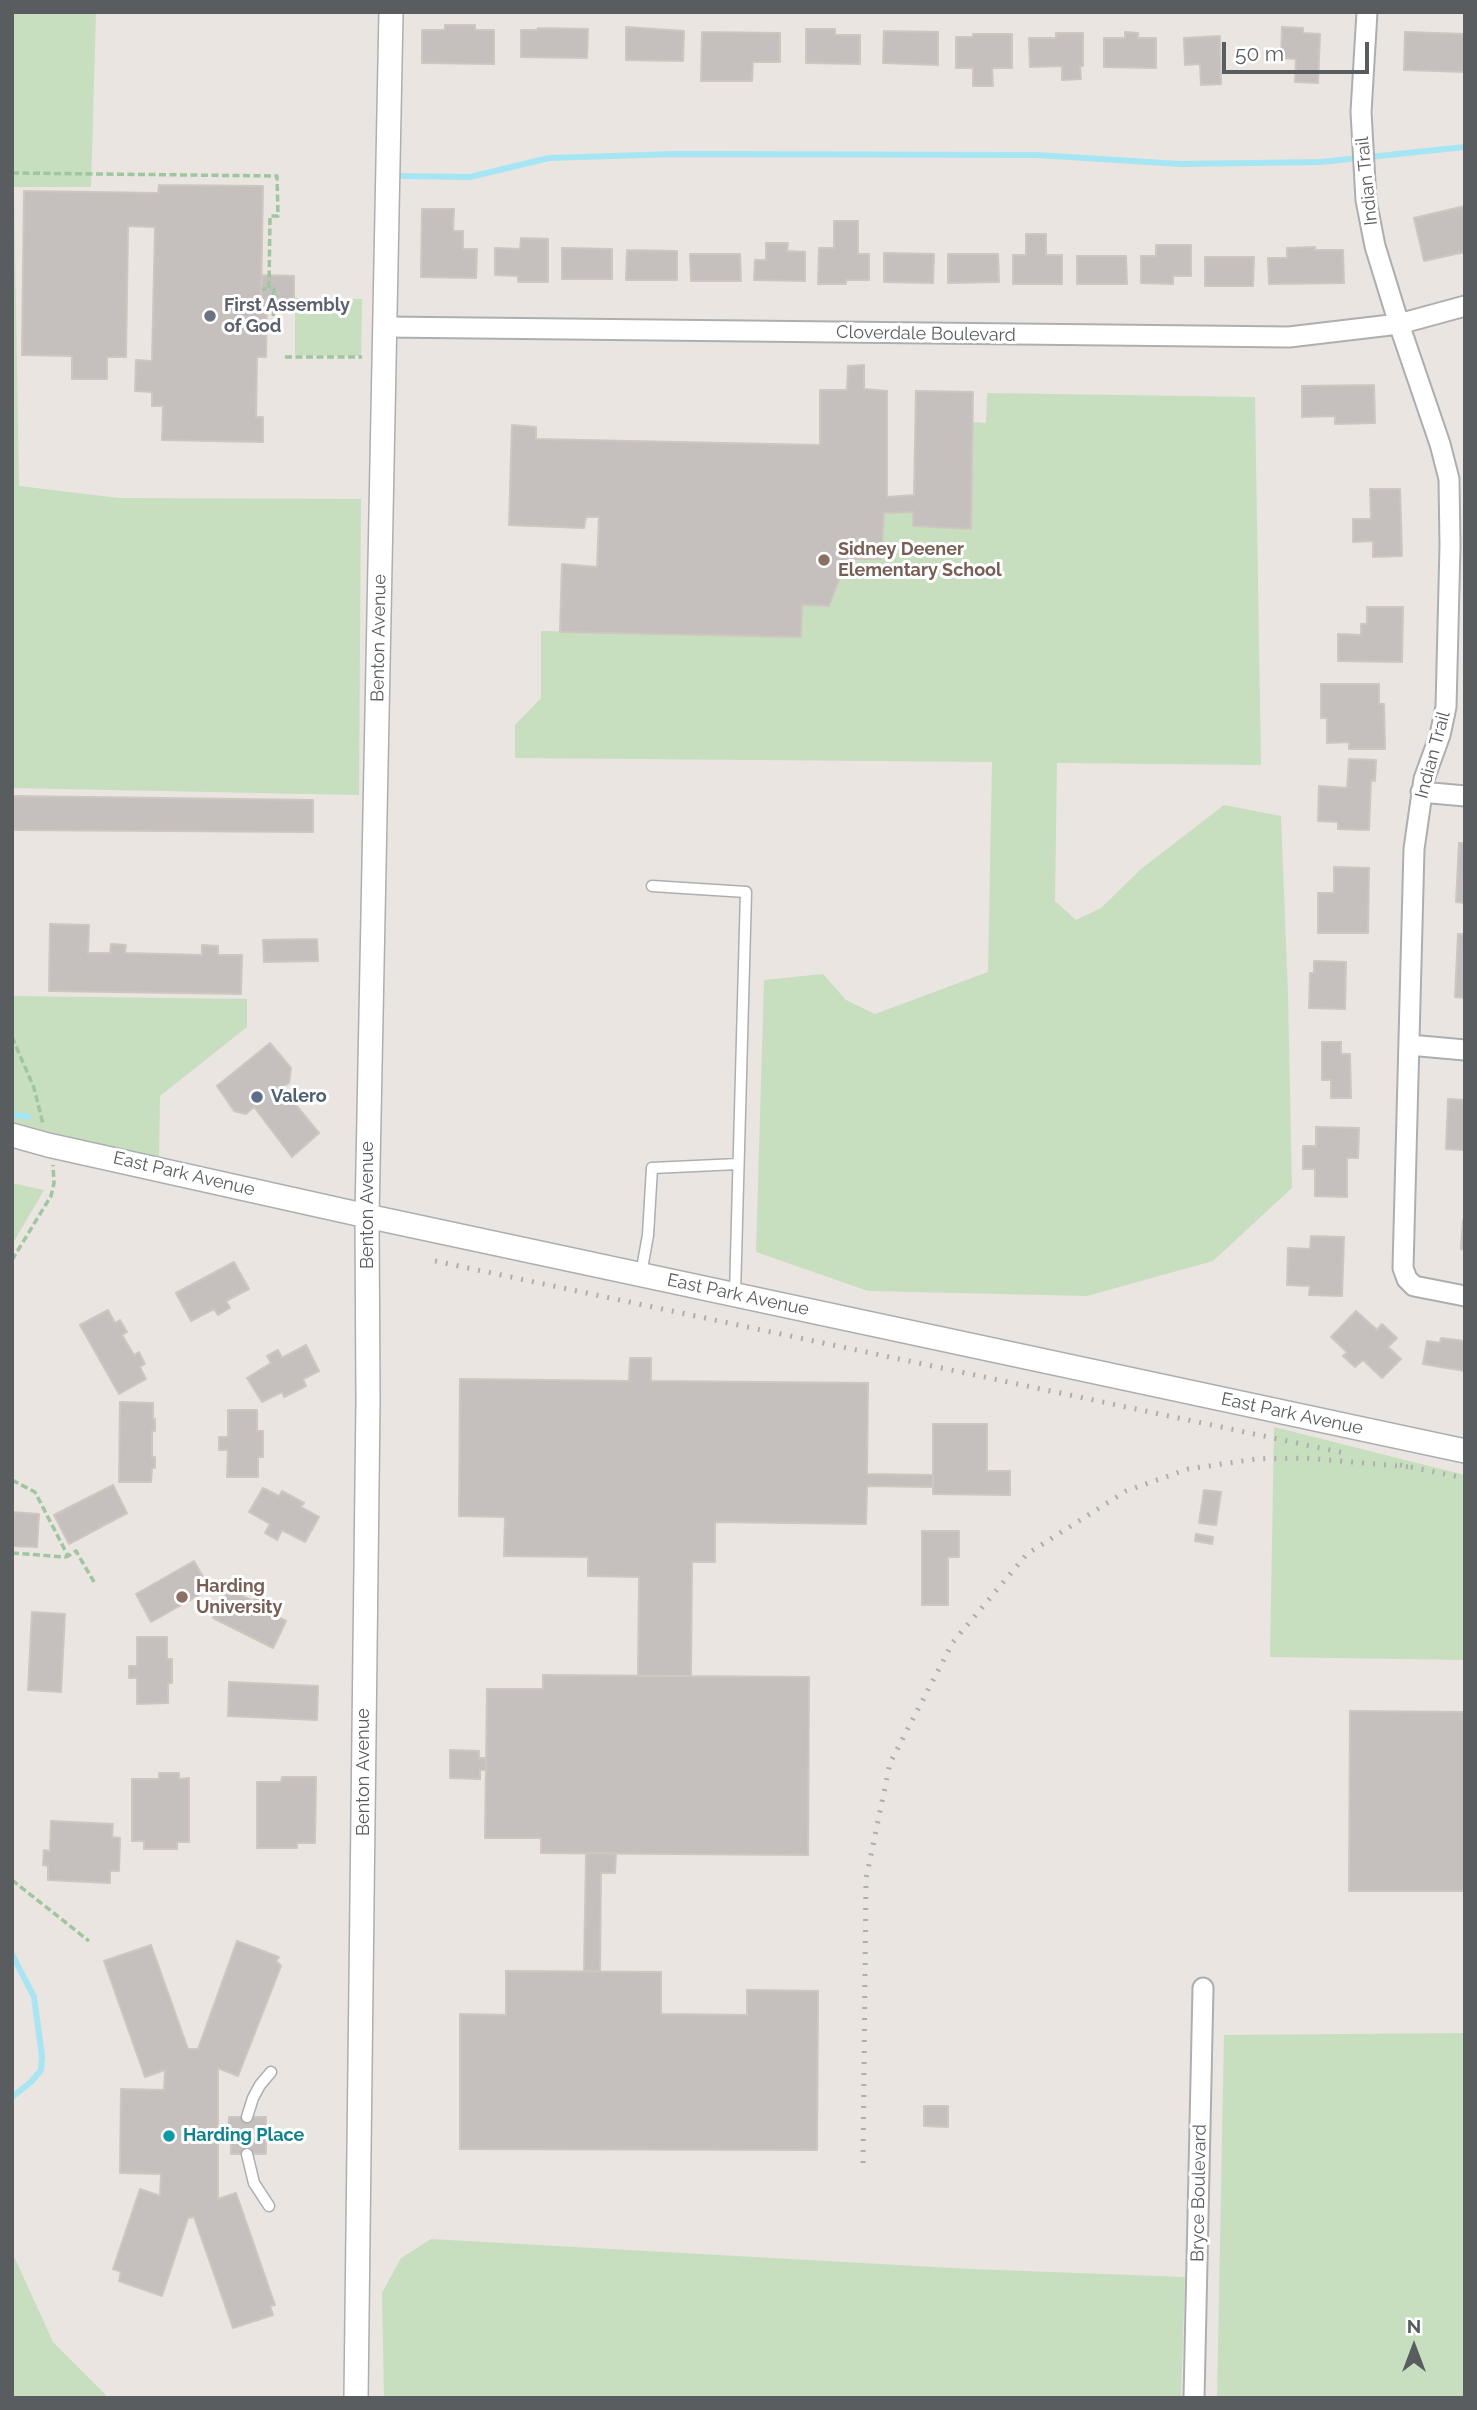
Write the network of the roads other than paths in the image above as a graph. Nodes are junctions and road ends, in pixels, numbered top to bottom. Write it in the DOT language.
graph roads {
  1 [pos="391,12"];
  2 [pos="1367,12"];
  3 [pos="1465,306"];
  4 [pos="1399,324"];
  5 [pos="385,327"];
  6 [pos="1457,545"];
  7 [pos="1421,792"];
  8 [pos="1465,796"];
  9 [pos="652,886"];
  10 [pos="1409,1045"];
  11 [pos="1465,1050"];
  12 [pos="13,1135"];
  13 [pos="738,1164"];
  14 [pos="367,1216"];
  15 [pos="641,1275"];
  16 [pos="735,1294"];
  17 [pos="1465,1296"];
  18 [pos="1465,1451"];
  19 [pos="1203,1988"];
  20 [pos="271,2071"];
  21 [pos="247,2117"];
  22 [pos="247,2154"];
  23 [pos="269,2206"];
  24 [pos="356,2398"];
  25 [pos="1194,2398"];
  1 -- 5 [label="street, Benton Avenue"];
  2 -- 4 [label="street, Indian Trail"];
  3 -- 4 [label="street, Cloverdale Boulevard"];
  4 -- 5 [label="street, Cloverdale Boulevard"];
  4 -- 6 [label="street, Indian Trail"];
  5 -- 14 [label="street, Benton Avenue"];
  6 -- 7 [label="street, Indian Trail"];
  7 -- 8 [label="street"];
  7 -- 10 [label="street, Indian Trail"];
  9 -- 13 [label="lane"];
  10 -- 11 [label="street"];
  10 -- 17 [label="street, Indian Trail"];
  12 -- 14 [label="street, East Park Avenue"];
  13 -- 15 [label="lane"];
  13 -- 16 [label="lane"];
  14 -- 15 [label="street, East Park Avenue"];
  14 -- 24 [label="street, Benton Avenue"];
  15 -- 16 [label="street, East Park Avenue"];
  16 -- 18 [label="street, East Park Avenue"];
  19 -- 25 [label="street, Bryce Boulevard"];
  20 -- 21 [label="lane"];
  22 -- 23 [label="lane"];
}
